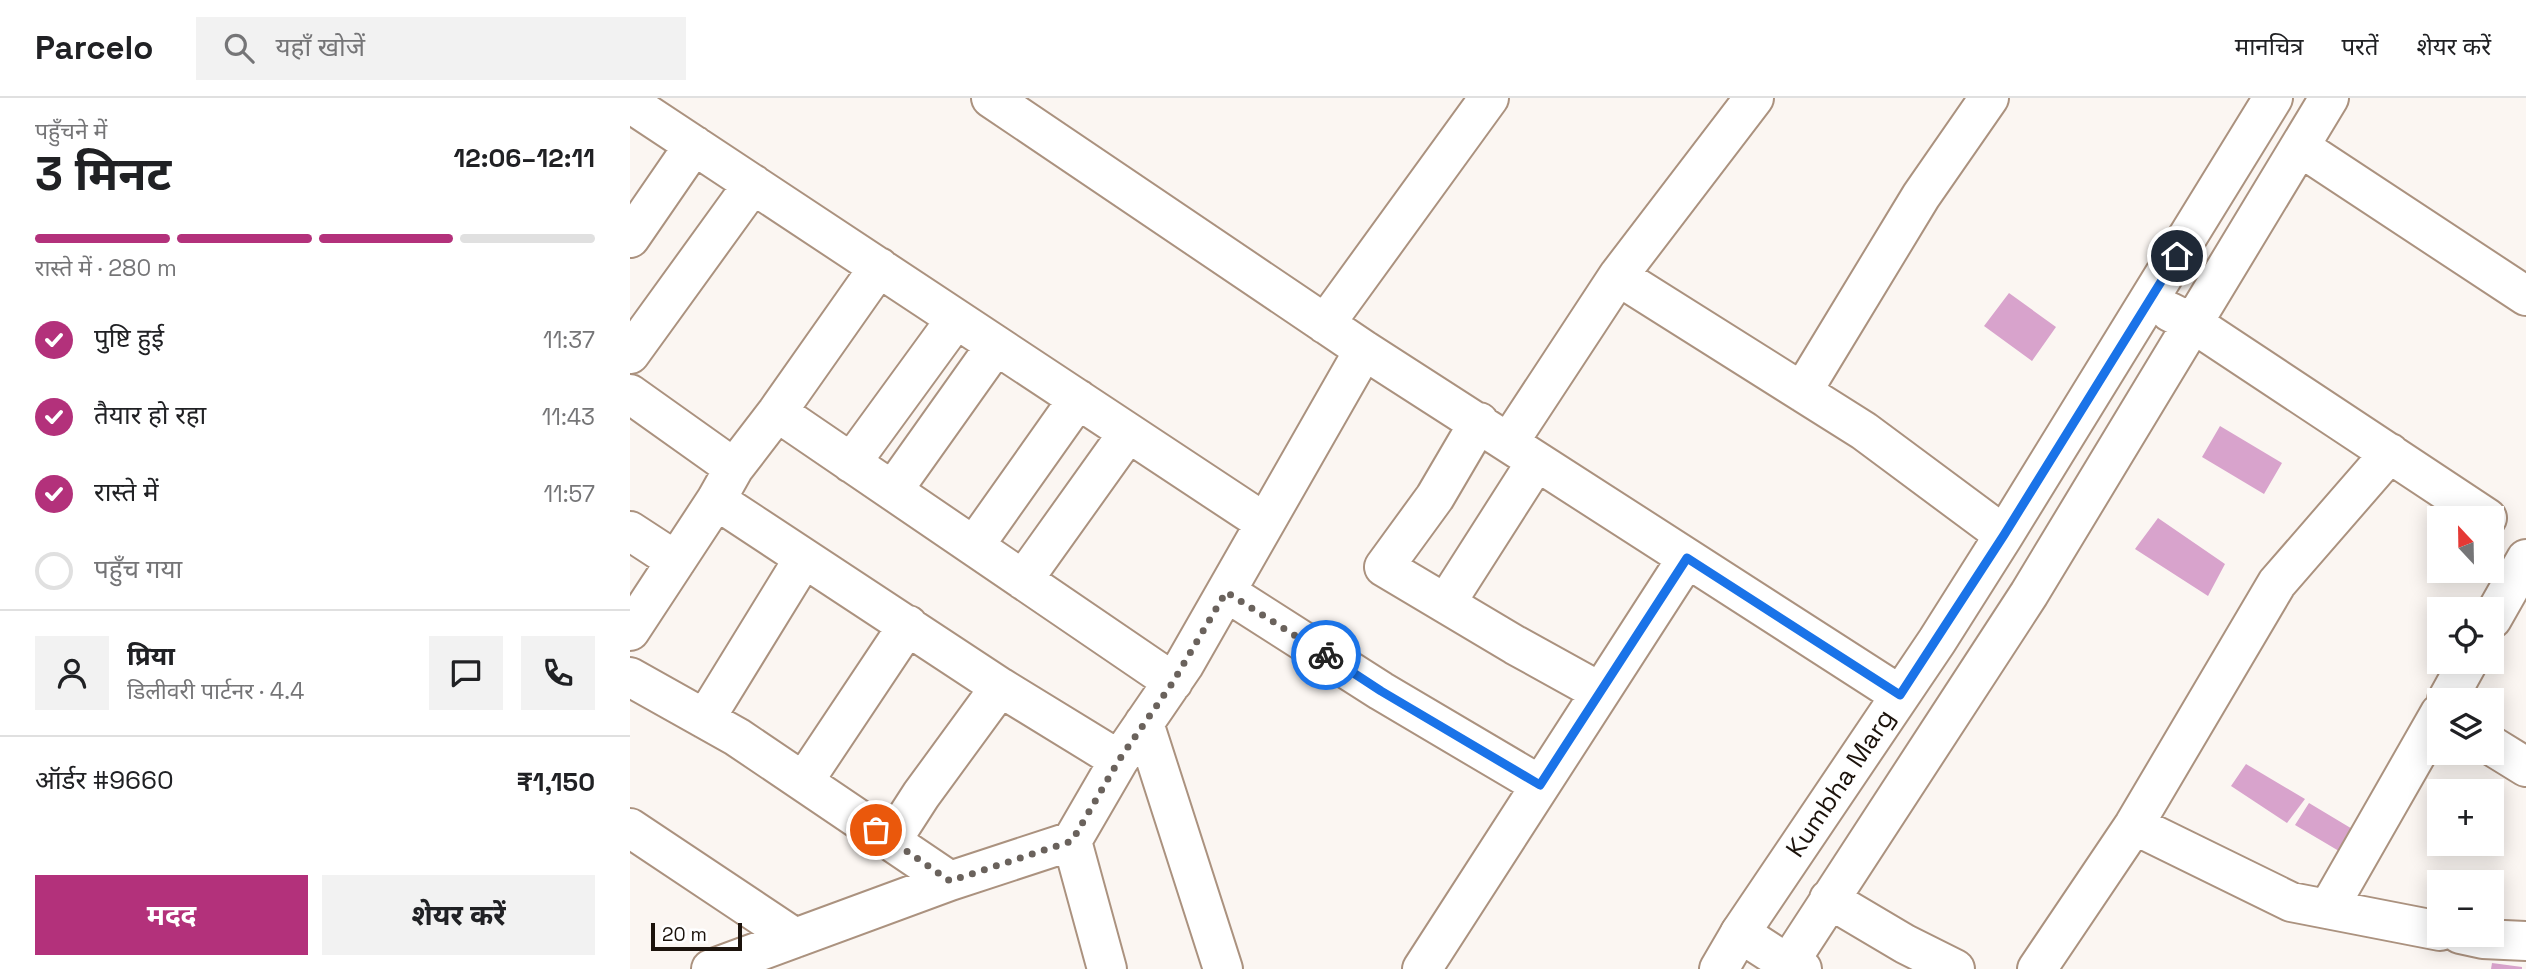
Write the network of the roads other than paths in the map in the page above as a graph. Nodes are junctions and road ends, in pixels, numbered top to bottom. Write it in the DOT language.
graph roads {
  1 [pos="991,98"];
  2 [pos="1489,98"];
  3 [pos="1754,98"];
  4 [pos="2273,98"];
  5 [pos="2329,98"];
  6 [pos="1982,100"];
  7 [pos="630,103"];
  8 [pos="694,145"];
  9 [pos="2300,147"];
  10 [pos="753,184"];
  11 [pos="630,238"];
  12 [pos="879,267"];
  13 [pos="1618,276"];
  14 [pos="2526,296"];
  15 [pos="2150,301"];
  16 [pos="956,319"];
  17 [pos="1325,324"];
  18 [pos="2194,324"];
  19 [pos="996,345"];
  20 [pos="1364,351"];
  21 [pos="630,354"];
  22 [pos="1802,392"];
  23 [pos="630,394"];
  24 [pos="1078,399"];
  25 [pos="777,412"];
  26 [pos="1128,433"];
  27 [pos="1508,442"];
  28 [pos="2390,453"];
  29 [pos="851,463"];
  30 [pos="725,484"];
  31 [pos="893,490"];
  32 [pos="2469,506"];
  33 [pos="1265,523"];
  34 [pos="2504,529"];
  35 [pos="630,531"];
  36 [pos="2004,535"];
  37 [pos="2526,544"];
  38 [pos="974,546"];
  39 [pos="804,558"];
  40 [pos="1687,558"];
  41 [pos="2526,559"];
  42 [pos="676,561"];
  43 [pos="1023,580"];
  44 [pos="1226,592"];
  45 [pos="2504,598"];
  46 [pos="1446,603"];
  47 [pos="908,625"];
  48 [pos="630,631"];
  49 [pos="630,677"];
  50 [pos="1173,682"];
  51 [pos="1000,687"];
  52 [pos="1600,692"];
  53 [pos="1900,695"];
  54 [pos="705,719"];
  55 [pos="1144,723"];
  56 [pos="2427,736"];
  57 [pos="2504,753"];
  58 [pos="1119,760"];
  59 [pos="2526,767"];
  60 [pos="804,781"];
  61 [pos="1540,785"];
  62 [pos="2134,825"];
  63 [pos="630,828"];
  64 [pos="892,840"];
  65 [pos="1072,841"];
  66 [pos="950,881"];
  67 [pos="1829,899"];
  68 [pos="2328,909"];
  69 [pos="2427,928"];
  70 [pos="1740,933"];
  71 [pos="795,938"];
  72 [pos="2504,940"];
  73 [pos="2526,941"];
  74 [pos="1792,967"];
  75 [pos="711,969"];
  76 [pos="1107,969"];
  77 [pos="1223,969"];
  78 [pos="1422,969"];
  79 [pos="1719,969"];
  80 [pos="1955,969"];
  81 [pos="2037,969"];
  1 -- 17 [label="street"];
  2 -- 17 [label="street"];
  3 -- 13 [label="street"];
  4 -- 15 [label="street, Kumbha Marg"];
  5 -- 9 [label="street, Kumbha Marg"];
  6 -- 22 [label="street"];
  7 -- 8 [label="street"];
  8 -- 10 [label="street"];
  8 -- 11 [label="street"];
  9 -- 14 [label="street"];
  9 -- 18 [label="street, Kumbha Marg"];
  10 -- 12 [label="street"];
  10 -- 21 [label="street"];
  12 -- 16 [label="street"];
  12 -- 25 [label="street"];
  13 -- 22 [label="street"];
  13 -- 27 [label="street"];
  15 -- 18 [label="street"];
  15 -- 36 [label="street, Kumbha Marg"];
  16 -- 19 [label="street"];
  16 -- 29 [label="street"];
  17 -- 20 [label="street"];
  18 -- 28 [label="street"];
  18 -- 67 [label="street, Kumbha Marg"];
  19 -- 24 [label="street"];
  19 -- 31 [label="street"];
  20 -- 27 [label="street"];
  20 -- 33 [label="street"];
  22 -- 36 [label="street"];
  23 -- 30 [label="street"];
  24 -- 26 [label="street"];
  24 -- 38 [label="street"];
  25 -- 29 [label="street"];
  25 -- 30 [label="street"];
  26 -- 33 [label="street"];
  26 -- 43 [label="street"];
  27 -- 40 [label="street"];
  27 -- 46 [label="street"];
  27 -- 46 [label="street"];
  28 -- 32 [label="street"];
  28 -- 62 [label="street"];
  29 -- 31 [label="street"];
  30 -- 39 [label="street"];
  30 -- 42 [label="street"];
  31 -- 38 [label="street"];
  33 -- 44 [label="street"];
  34 -- 37 [label="street"];
  35 -- 42 [label="street"];
  36 -- 53 [label="street, Kumbha Marg"];
  38 -- 43 [label="street"];
  39 -- 47 [label="street"];
  39 -- 54 [label="street"];
  40 -- 52 [label="street"];
  40 -- 53 [label="street"];
  41 -- 45 [label="street"];
  42 -- 48 [label="street"];
  43 -- 50 [label="street"];
  44 -- 50 [label="street"];
  44 -- 61 [label="street"];
  46 -- 52 [label="street"];
  47 -- 51 [label="street"];
  47 -- 60 [label="street"];
  49 -- 54 [label="street"];
  50 -- 55 [label="street"];
  51 -- 58 [label="street"];
  51 -- 64 [label="street"];
  52 -- 61 [label="street"];
  53 -- 70 [label="street, Kumbha Marg"];
  54 -- 60 [label="street"];
  55 -- 58 [label="street"];
  55 -- 77 [label="street"];
  56 -- 68 [label="street"];
  57 -- 59 [label="street"];
  58 -- 65 [label="street"];
  60 -- 64 [label="street"];
  61 -- 78 [label="street"];
  62 -- 68 [label="street"];
  62 -- 81 [label="street"];
  63 -- 71 [label="street"];
  64 -- 66 [label="street"];
  65 -- 66 [label="street"];
  65 -- 76 [label="street"];
  66 -- 71 [label="street"];
  67 -- 74 [label="street, Kumbha Marg"];
  67 -- 80 [label="street"];
  68 -- 69 [label="street"];
  70 -- 74 [label="street"];
  70 -- 79 [label="street, Kumbha Marg"];
  71 -- 75 [label="street"];
  72 -- 73 [label="street"];
}
